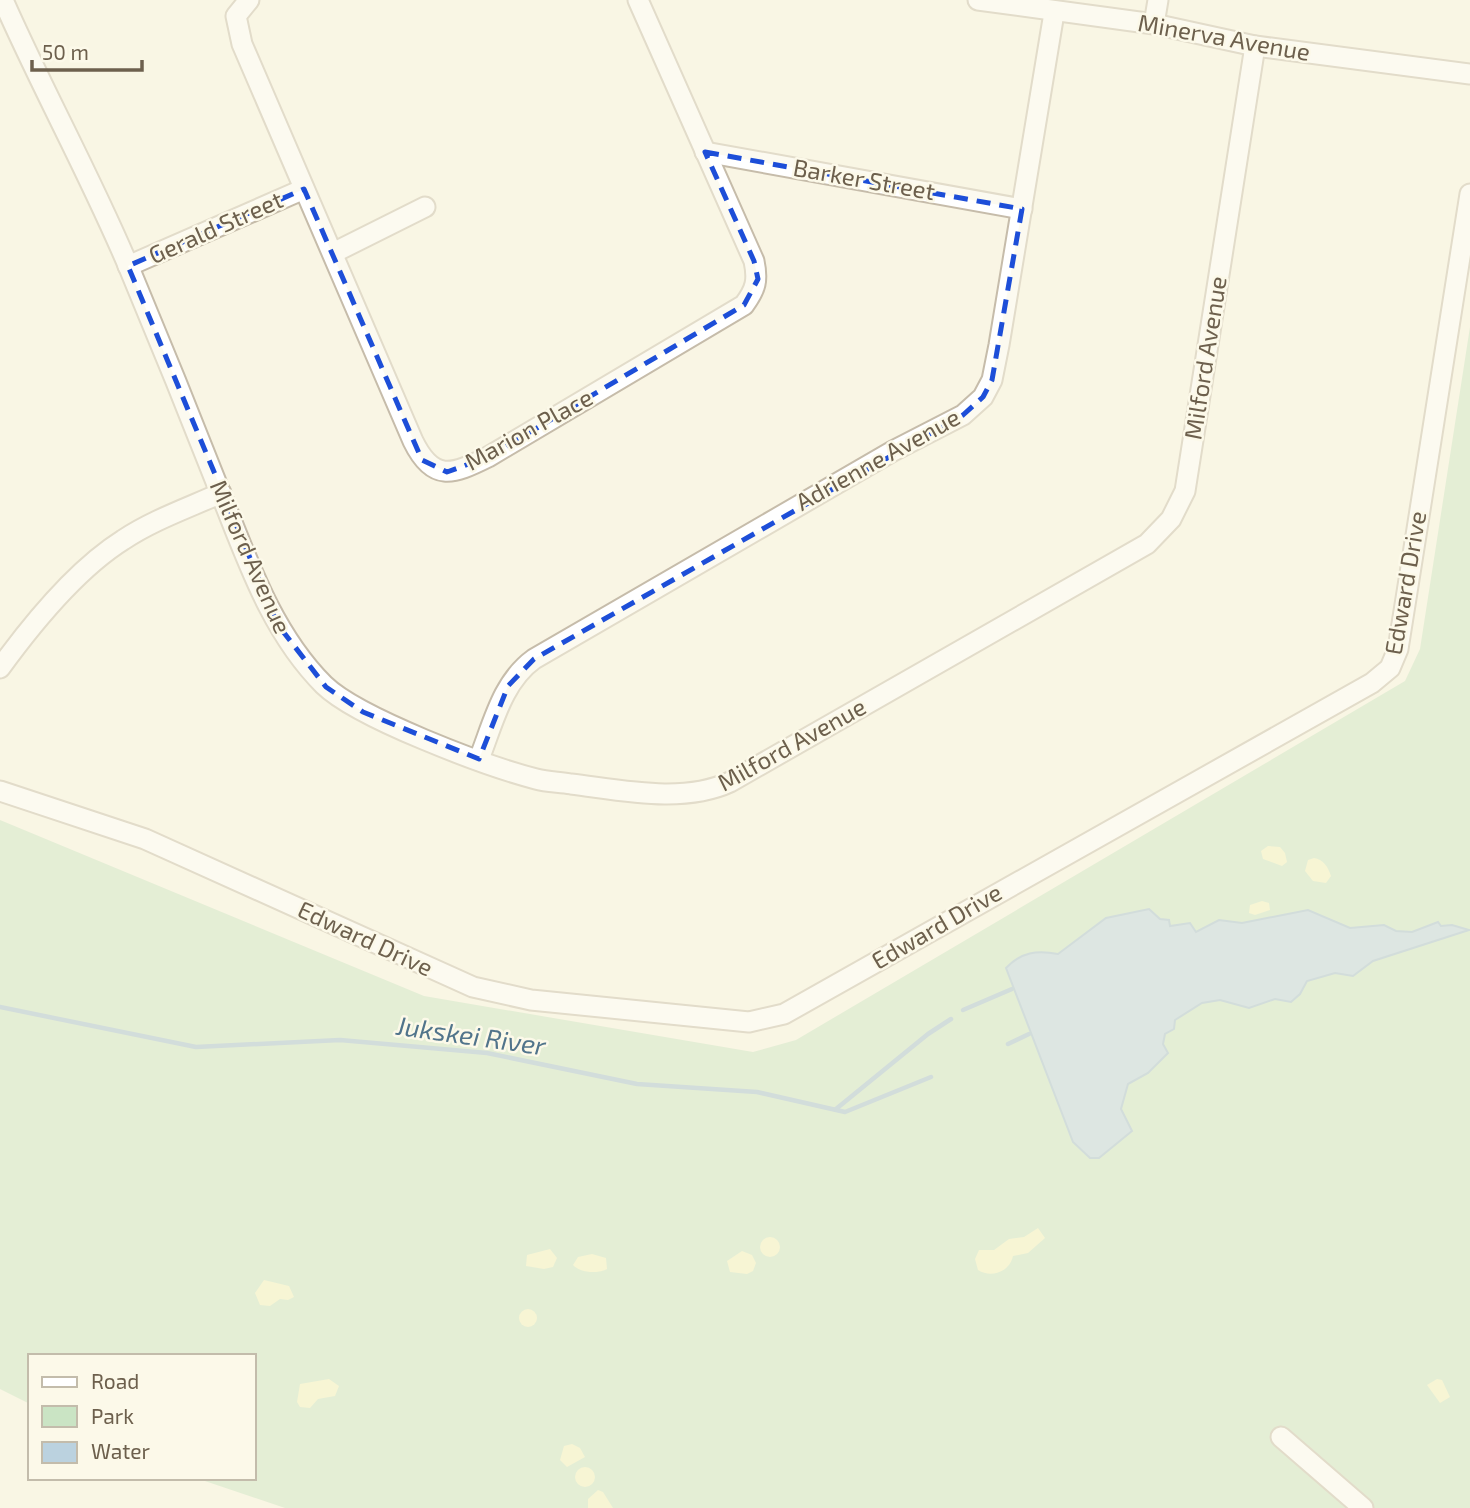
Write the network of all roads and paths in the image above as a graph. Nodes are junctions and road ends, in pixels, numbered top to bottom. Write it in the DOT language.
graph roads {
  1 [pos="3,0"];
  2 [pos="249,0"];
  3 [pos="638,0"];
  4 [pos="978,0"];
  5 [pos="1157,0"];
  6 [pos="1054,13"];
  7 [pos="1154,24"];
  8 [pos="1255,46"];
  9 [pos="1470,74"];
  10 [pos="705,152"];
  11 [pos="304,189"];
  12 [pos="1470,194"];
  13 [pos="425,208"];
  14 [pos="1022,209"];
  15 [pos="332,253"];
  16 [pos="128,266"];
  17 [pos="221,494"];
  18 [pos="0,668"];
  19 [pos="479,759"];
  20 [pos="0,791"];
  21 [pos="1281,1437"];
  22 [pos="1363,1508"];
  1 -- 16 [label="street, Milford Avenue"];
  2 -- 11 [label="street, Marion Place"];
  3 -- 10 [label="street, Marion Place"];
  4 -- 6 [label="street, Minerva Avenue"];
  5 -- 7 [label="street"];
  6 -- 7 [label="street, Minerva Avenue"];
  6 -- 14 [label="street, Adrienne Avenue"];
  7 -- 8 [label="street, Minerva Avenue"];
  8 -- 9 [label="street, Minerva Avenue"];
  8 -- 19 [label="street, Milford Avenue"];
  10 -- 14 [label="street, Barker Street"];
  10 -- 15 [label="street, Marion Place"];
  11 -- 15 [label="street, Marion Place"];
  11 -- 16 [label="street, Gerald Street"];
  12 -- 20 [label="street, Edward Drive"];
  13 -- 15 [label="street"];
  14 -- 19 [label="street, Adrienne Avenue"];
  16 -- 17 [label="street, Milford Avenue"];
  17 -- 18 [label="street"];
  17 -- 19 [label="street, Milford Avenue"];
  21 -- 22 [label="street"];
}
